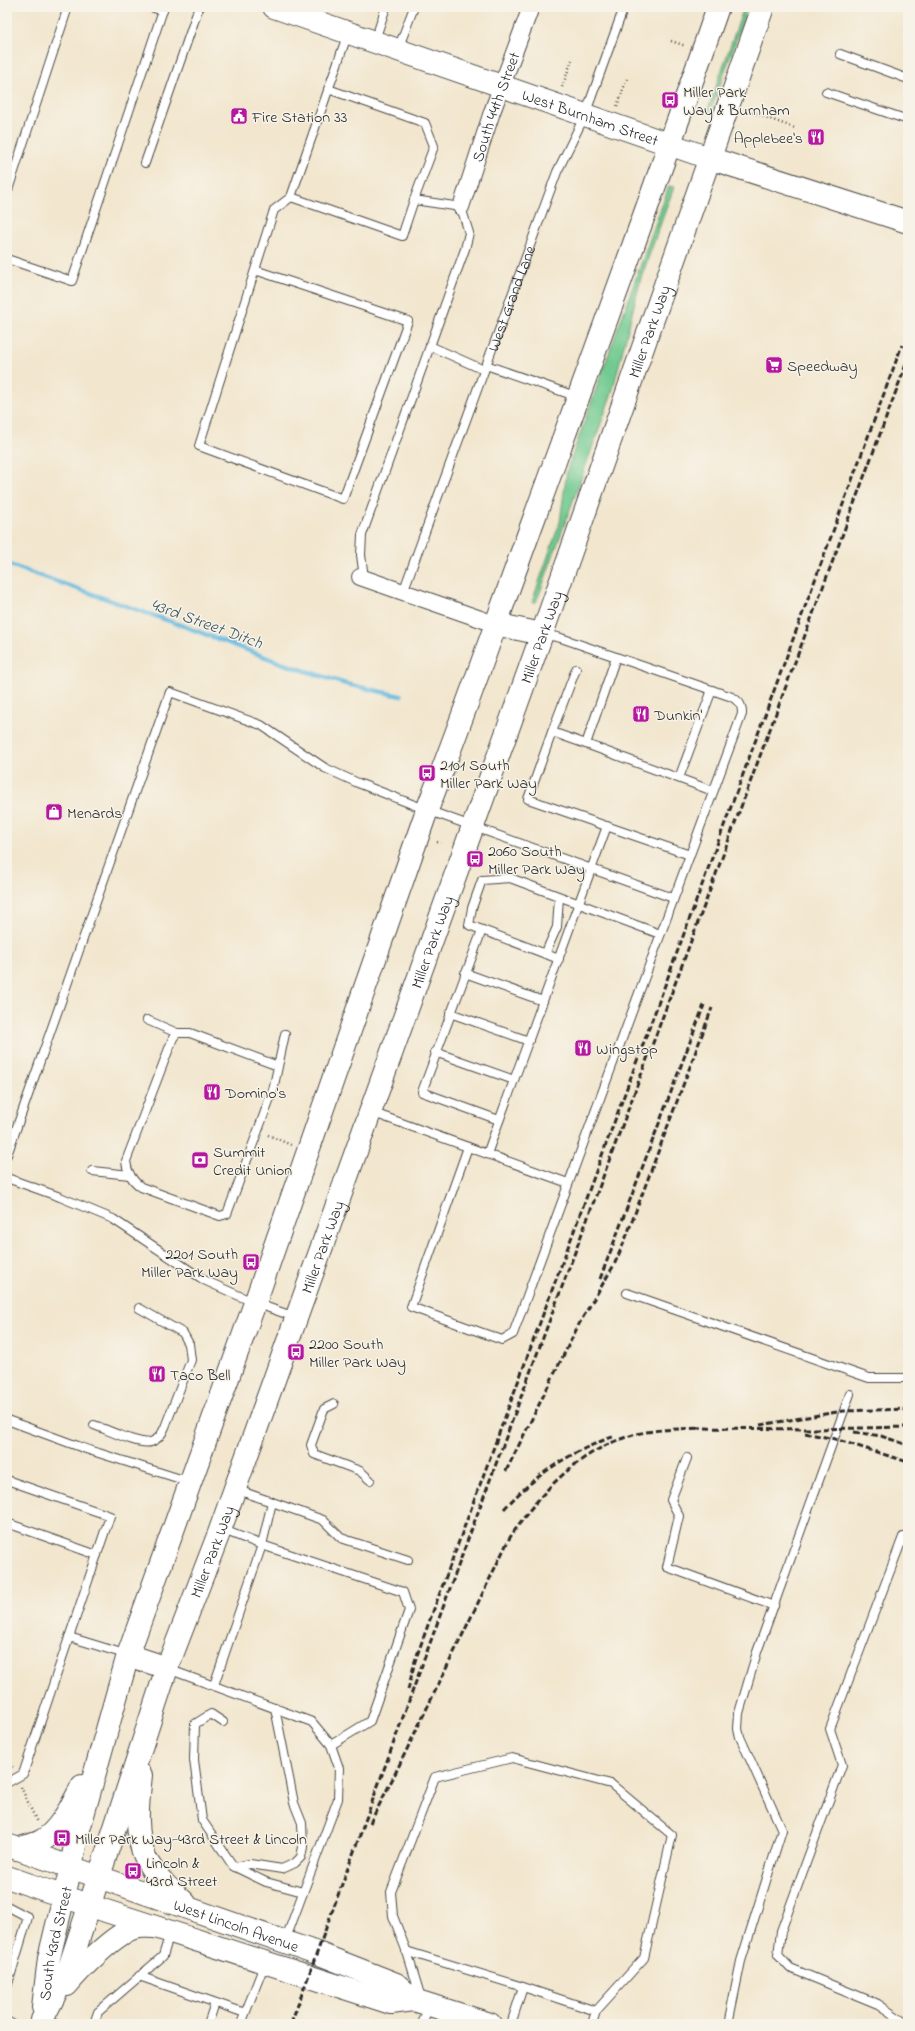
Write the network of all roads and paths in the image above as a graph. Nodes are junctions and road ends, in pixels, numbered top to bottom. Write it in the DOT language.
graph roads {
  1 [pos="68,7"];
  2 [pos="151,7"];
  3 [pos="199,7"];
  4 [pos="274,7"];
  5 [pos="386,7"];
  6 [pos="414,7"];
  7 [pos="531,7"];
  8 [pos="624,7"];
  9 [pos="718,7"];
  10 [pos="763,7"];
  11 [pos="163,9"];
  12 [pos="348,32"];
  13 [pos="374,41"];
  14 [pos="671,41"];
  15 [pos="686,46"];
  16 [pos="398,49"];
  17 [pos="840,54"];
  18 [pos="572,60"];
  19 [pos="626,79"];
  20 [pos="908,79"];
  21 [pos="503,87"];
  22 [pos="562,87"];
  23 [pos="328,89"];
  24 [pos="826,92"];
  25 [pos="617,106"];
  26 [pos="748,111"];
  27 [pos="585,116"];
  28 [pos="908,120"];
  29 [pos="795,128"];
  30 [pos="671,144"];
  31 [pos="709,158"];
  32 [pos="145,163"];
  33 [pos="7,193"];
  34 [pos="291,196"];
  35 [pos="414,200"];
  36 [pos="461,207"];
  37 [pos="907,218"];
  38 [pos="7,259"];
  39 [pos="255,270"];
  40 [pos="430,346"];
  41 [pos="485,367"];
  42 [pos="578,398"];
  43 [pos="362,578"];
  44 [pos="403,592"];
  45 [pos="495,624"];
  46 [pos="542,634"];
  47 [pos="616,657"];
  48 [pos="576,669"];
  49 [pos="712,690"];
  50 [pos="552,732"];
  51 [pos="586,744"];
  52 [pos="679,778"];
  53 [pos="713,791"];
  54 [pos="427,810"];
  55 [pos="472,825"];
  56 [pos="608,826"];
  57 [pos="437,842"];
  58 [pos="442,843"];
  59 [pos="690,855"];
  60 [pos="592,870"];
  61 [pos="559,897"];
  62 [pos="673,898"];
  63 [pos="579,905"];
  64 [pos="482,930"];
  65 [pos="660,934"];
  66 [pos="545,954"];
  67 [pos="559,959"];
  68 [pos="465,973"];
  69 [pos="543,1001"];
  70 [pos="450,1013"];
  71 [pos="147,1020"];
  72 [pos="177,1033"];
  73 [pos="285,1034"];
  74 [pos="529,1041"];
  75 [pos="435,1052"];
  76 [pos="278,1066"];
  77 [pos="514,1080"];
  78 [pos="370,1111"];
  79 [pos="499,1120"];
  80 [pos="258,1131"];
  81 [pos="291,1145"];
  82 [pos="468,1147"];
  83 [pos="487,1154"];
  84 [pos="7,1155"];
  85 [pos="92,1171"];
  86 [pos="130,1176"];
  87 [pos="7,1178"];
  88 [pos="568,1184"];
  89 [pos="627,1293"];
  90 [pos="255,1303"];
  91 [pos="139,1308"];
  92 [pos="295,1317"];
  93 [pos="908,1378"];
  94 [pos="850,1394"];
  95 [pos="334,1404"];
  96 [pos="7,1420"];
  97 [pos="94,1425"];
  98 [pos="687,1458"];
  99 [pos="7,1480"];
  100 [pos="370,1480"];
  101 [pos="190,1482"];
  102 [pos="234,1488"];
  103 [pos="272,1502"];
  104 [pos="7,1524"];
  105 [pos="220,1529"];
  106 [pos="908,1537"];
  107 [pos="262,1545"];
  108 [pos="97,1555"];
  109 [pos="408,1560"];
  110 [pos="774,1606"];
  111 [pos="69,1637"];
  112 [pos="128,1655"];
  113 [pos="167,1668"];
  114 [pos="214,1685"];
  115 [pos="275,1708"];
  116 [pos="223,1722"];
  117 [pos="145,1733"];
  118 [pos="331,1745"];
  119 [pos="100,1754"];
  120 [pos="7,1761"];
  121 [pos="17,1777"];
  122 [pos="7,1784"];
  123 [pos="40,1826"];
  124 [pos="12,1847"];
  125 [pos="71,1867"];
  126 [pos="235,1867"];
  127 [pos="99,1876"];
  128 [pos="7,1877"];
  129 [pos="303,1892"];
  130 [pos="64,1897"];
  131 [pos="7,1906"];
  132 [pos="89,1906"];
  133 [pos="188,1907"];
  134 [pos="168,1931"];
  135 [pos="293,1944"];
  136 [pos="406,1951"];
  137 [pos="266,1962"];
  138 [pos="294,1971"];
  139 [pos="139,1976"];
  140 [pos="523,1987"];
  141 [pos="7,1988"];
  142 [pos="215,2003"];
  143 [pos="422,2008"];
  144 [pos="596,2011"];
  145 [pos="245,2013"];
  146 [pos="458,2019"];
  147 [pos="7,2021"];
  148 [pos="46,2023"];
  149 [pos="12,2024"];
  150 [pos="94,2024"];
  151 [pos="208,2024"];
  152 [pos="241,2024"];
  153 [pos="490,2024"];
  154 [pos="511,2024"];
  155 [pos="592,2024"];
  156 [pos="728,2024"];
  157 [pos="907,2024"];
  1 -- 33 [label="lane"];
  2 -- 11 [label="lane"];
  3 -- 32 [label="lane"];
  4 -- 12 [label="main road, West Burnham Street"];
  5 -- 13 [label="lane"];
  6 -- 16 [label="lane"];
  7 -- 21 [label="street, South 44th Street"];
  8 -- 27 [label="lane, West Grand Lane"];
  9 -- 30 [label="main road"];
  10 -- 31 [label="main road, Miller Park Way"];
  11 -- 38 [label="lane"];
  12 -- 13 [label="main road, West Burnham Street"];
  12 -- 23 [label="lane"];
  13 -- 16 [label="main road, West Burnham Street"];
  14 -- 15 [label="path"];
  16 -- 21 [label="main road, West Burnham Street"];
  17 -- 20 [label="lane"];
  18 -- 22 [label="path"];
  19 -- 25 [label="path"];
  21 -- 27 [label="main road, West Burnham Street"];
  21 -- 36 [label="street, South 44th Street"];
  23 -- 34 [label="lane"];
  23 -- 35 [label="lane"];
  24 -- 28 [label="lane"];
  26 -- 29 [label="path"];
  27 -- 30 [label="main road, West Burnham Street"];
  27 -- 41 [label="lane, West Grand Lane"];
  30 -- 31 [label="main road, West Burnham Street"];
  30 -- 42 [label="main road"];
  31 -- 37 [label="main road, West Burnham Street"];
  31 -- 46 [label="main road, Miller Park Way"];
  34 -- 35 [label="lane"];
  34 -- 39 [label="lane"];
  35 -- 36 [label="lane"];
  36 -- 40 [label="lane"];
  39 -- 39 [label="lane"];
  40 -- 41 [label="lane"];
  40 -- 43 [label="lane"];
  41 -- 42 [label="lane"];
  41 -- 44 [label="lane, West Grand Lane"];
  42 -- 45 [label="main road"];
  43 -- 44 [label="street"];
  44 -- 45 [label="street"];
  45 -- 46 [label="main road"];
  45 -- 54 [label="main road"];
  46 -- 47 [label="lane"];
  46 -- 55 [label="main road, Miller Park Way"];
  47 -- 49 [label="lane"];
  47 -- 51 [label="lane"];
  48 -- 50 [label="lane"];
  49 -- 52 [label="lane"];
  49 -- 53 [label="lane"];
  50 -- 51 [label="lane"];
  50 -- 56 [label="lane"];
  51 -- 52 [label="lane"];
  52 -- 53 [label="lane"];
  53 -- 59 [label="lane"];
  54 -- 55 [label="lane"];
  54 -- 84 [label="lane"];
  54 -- 90 [label="main road"];
  55 -- 60 [label="lane"];
  55 -- 78 [label="main road, Miller Park Way"];
  56 -- 59 [label="lane"];
  56 -- 60 [label="lane"];
  57 -- 58 [label="path"];
  59 -- 62 [label="lane"];
  60 -- 62 [label="lane"];
  60 -- 63 [label="lane"];
  61 -- 63 [label="lane"];
  61 -- 64 [label="lane"];
  61 -- 66 [label="lane"];
  62 -- 65 [label="lane"];
  63 -- 65 [label="lane"];
  63 -- 67 [label="lane"];
  64 -- 66 [label="lane"];
  64 -- 68 [label="lane"];
  65 -- 88 [label="lane"];
  66 -- 67 [label="lane"];
  67 -- 69 [label="lane"];
  68 -- 69 [label="lane"];
  68 -- 70 [label="lane"];
  69 -- 74 [label="lane"];
  70 -- 74 [label="lane"];
  70 -- 75 [label="lane"];
  71 -- 72 [label="lane"];
  72 -- 76 [label="lane"];
  72 -- 86 [label="lane"];
  73 -- 76 [label="lane"];
  74 -- 77 [label="lane"];
  75 -- 77 [label="lane"];
  75 -- 79 [label="lane"];
  76 -- 80 [label="lane"];
  77 -- 79 [label="lane"];
  78 -- 82 [label="lane"];
  78 -- 92 [label="main road, Miller Park Way"];
  79 -- 83 [label="lane"];
  80 -- 81 [label="path"];
  80 -- 86 [label="lane"];
  82 -- 83 [label="lane"];
  82 -- 88 [label="lane"];
  83 -- 88 [label="lane"];
  85 -- 86 [label="lane"];
  87 -- 90 [label="lane"];
  89 -- 93 [label="lane"];
  90 -- 92 [label="lane"];
  90 -- 101 [label="main road"];
  91 -- 97 [label="lane"];
  92 -- 102 [label="main road, Miller Park Way"];
  94 -- 110 [label="lane"];
  95 -- 100 [label="lane"];
  96 -- 101 [label="lane"];
  98 -- 110 [label="lane"];
  99 -- 108 [label="lane"];
  101 -- 112 [label="main road"];
  102 -- 103 [label="lane"];
  102 -- 105 [label="main road, Miller Park Way"];
  103 -- 107 [label="lane"];
  103 -- 109 [label="lane"];
  104 -- 108 [label="lane"];
  105 -- 107 [label="lane"];
  105 -- 113 [label="main road, Miller Park Way"];
  106 -- 157 [label="lane"];
  107 -- 114 [label="lane"];
  107 -- 118 [label="lane"];
  108 -- 111 [label="lane"];
  110 -- 156 [label="lane"];
  111 -- 112 [label="lane"];
  111 -- 121 [label="lane"];
  112 -- 113 [label="main road"];
  112 -- 119 [label="main road"];
  113 -- 114 [label="lane"];
  113 -- 117 [label="main road, Miller Park Way"];
  114 -- 115 [label="lane"];
  115 -- 118 [label="lane"];
  115 -- 126 [label="lane"];
  116 -- 126 [label="lane"];
  117 -- 127 [label="main road, Miller Park Way"];
  117 -- 133 [label="main road"];
  118 -- 129 [label="lane"];
  119 -- 124 [label="main road"];
  119 -- 125 [label="main road"];
  120 -- 121 [label="path"];
  121 -- 122 [label="lane"];
  121 -- 123 [label="path"];
  124 -- 125 [label="main road, West Lincoln Avenue"];
  125 -- 127 [label="main road, West Lincoln Avenue"];
  125 -- 130 [label="main road, South 43rd Street"];
  126 -- 129 [label="lane"];
  127 -- 132 [label="main road, South 43rd Street"];
  127 -- 133 [label="main road, West Lincoln Avenue"];
  128 -- 130 [label="main road, West Lincoln Avenue"];
  129 -- 135 [label="lane"];
  130 -- 132 [label="main road, West Lincoln Avenue"];
  130 -- 148 [label="main road, South 43rd Street"];
  131 -- 141 [label="lane"];
  132 -- 134 [label="main road, West Lincoln Avenue"];
  132 -- 148 [label="main road, South 43rd Street"];
  133 -- 134 [label="main road"];
  133 -- 135 [label="main road, West Lincoln Avenue"];
  134 -- 137 [label="main road, West Lincoln Avenue"];
  134 -- 139 [label="lane"];
  134 -- 148 [label="main road"];
  135 -- 138 [label="main road"];
  135 -- 143 [label="main road, West Lincoln Avenue"];
  136 -- 140 [label="lane"];
  136 -- 143 [label="lane"];
  136 -- 144 [label="lane"];
  137 -- 138 [label="main road, West Lincoln Avenue"];
  137 -- 145 [label="lane"];
  138 -- 143 [label="main road, West Lincoln Avenue"];
  139 -- 142 [label="lane"];
  139 -- 150 [label="lane"];
  140 -- 144 [label="lane"];
  140 -- 154 [label="lane"];
  142 -- 145 [label="lane"];
  142 -- 151 [label="lane"];
  143 -- 146 [label="main road, West Lincoln Avenue"];
  144 -- 155 [label="lane"];
  145 -- 152 [label="lane"];
  146 -- 153 [label="main road, West Lincoln Avenue"];
  147 -- 149 [label="lane"];
}
